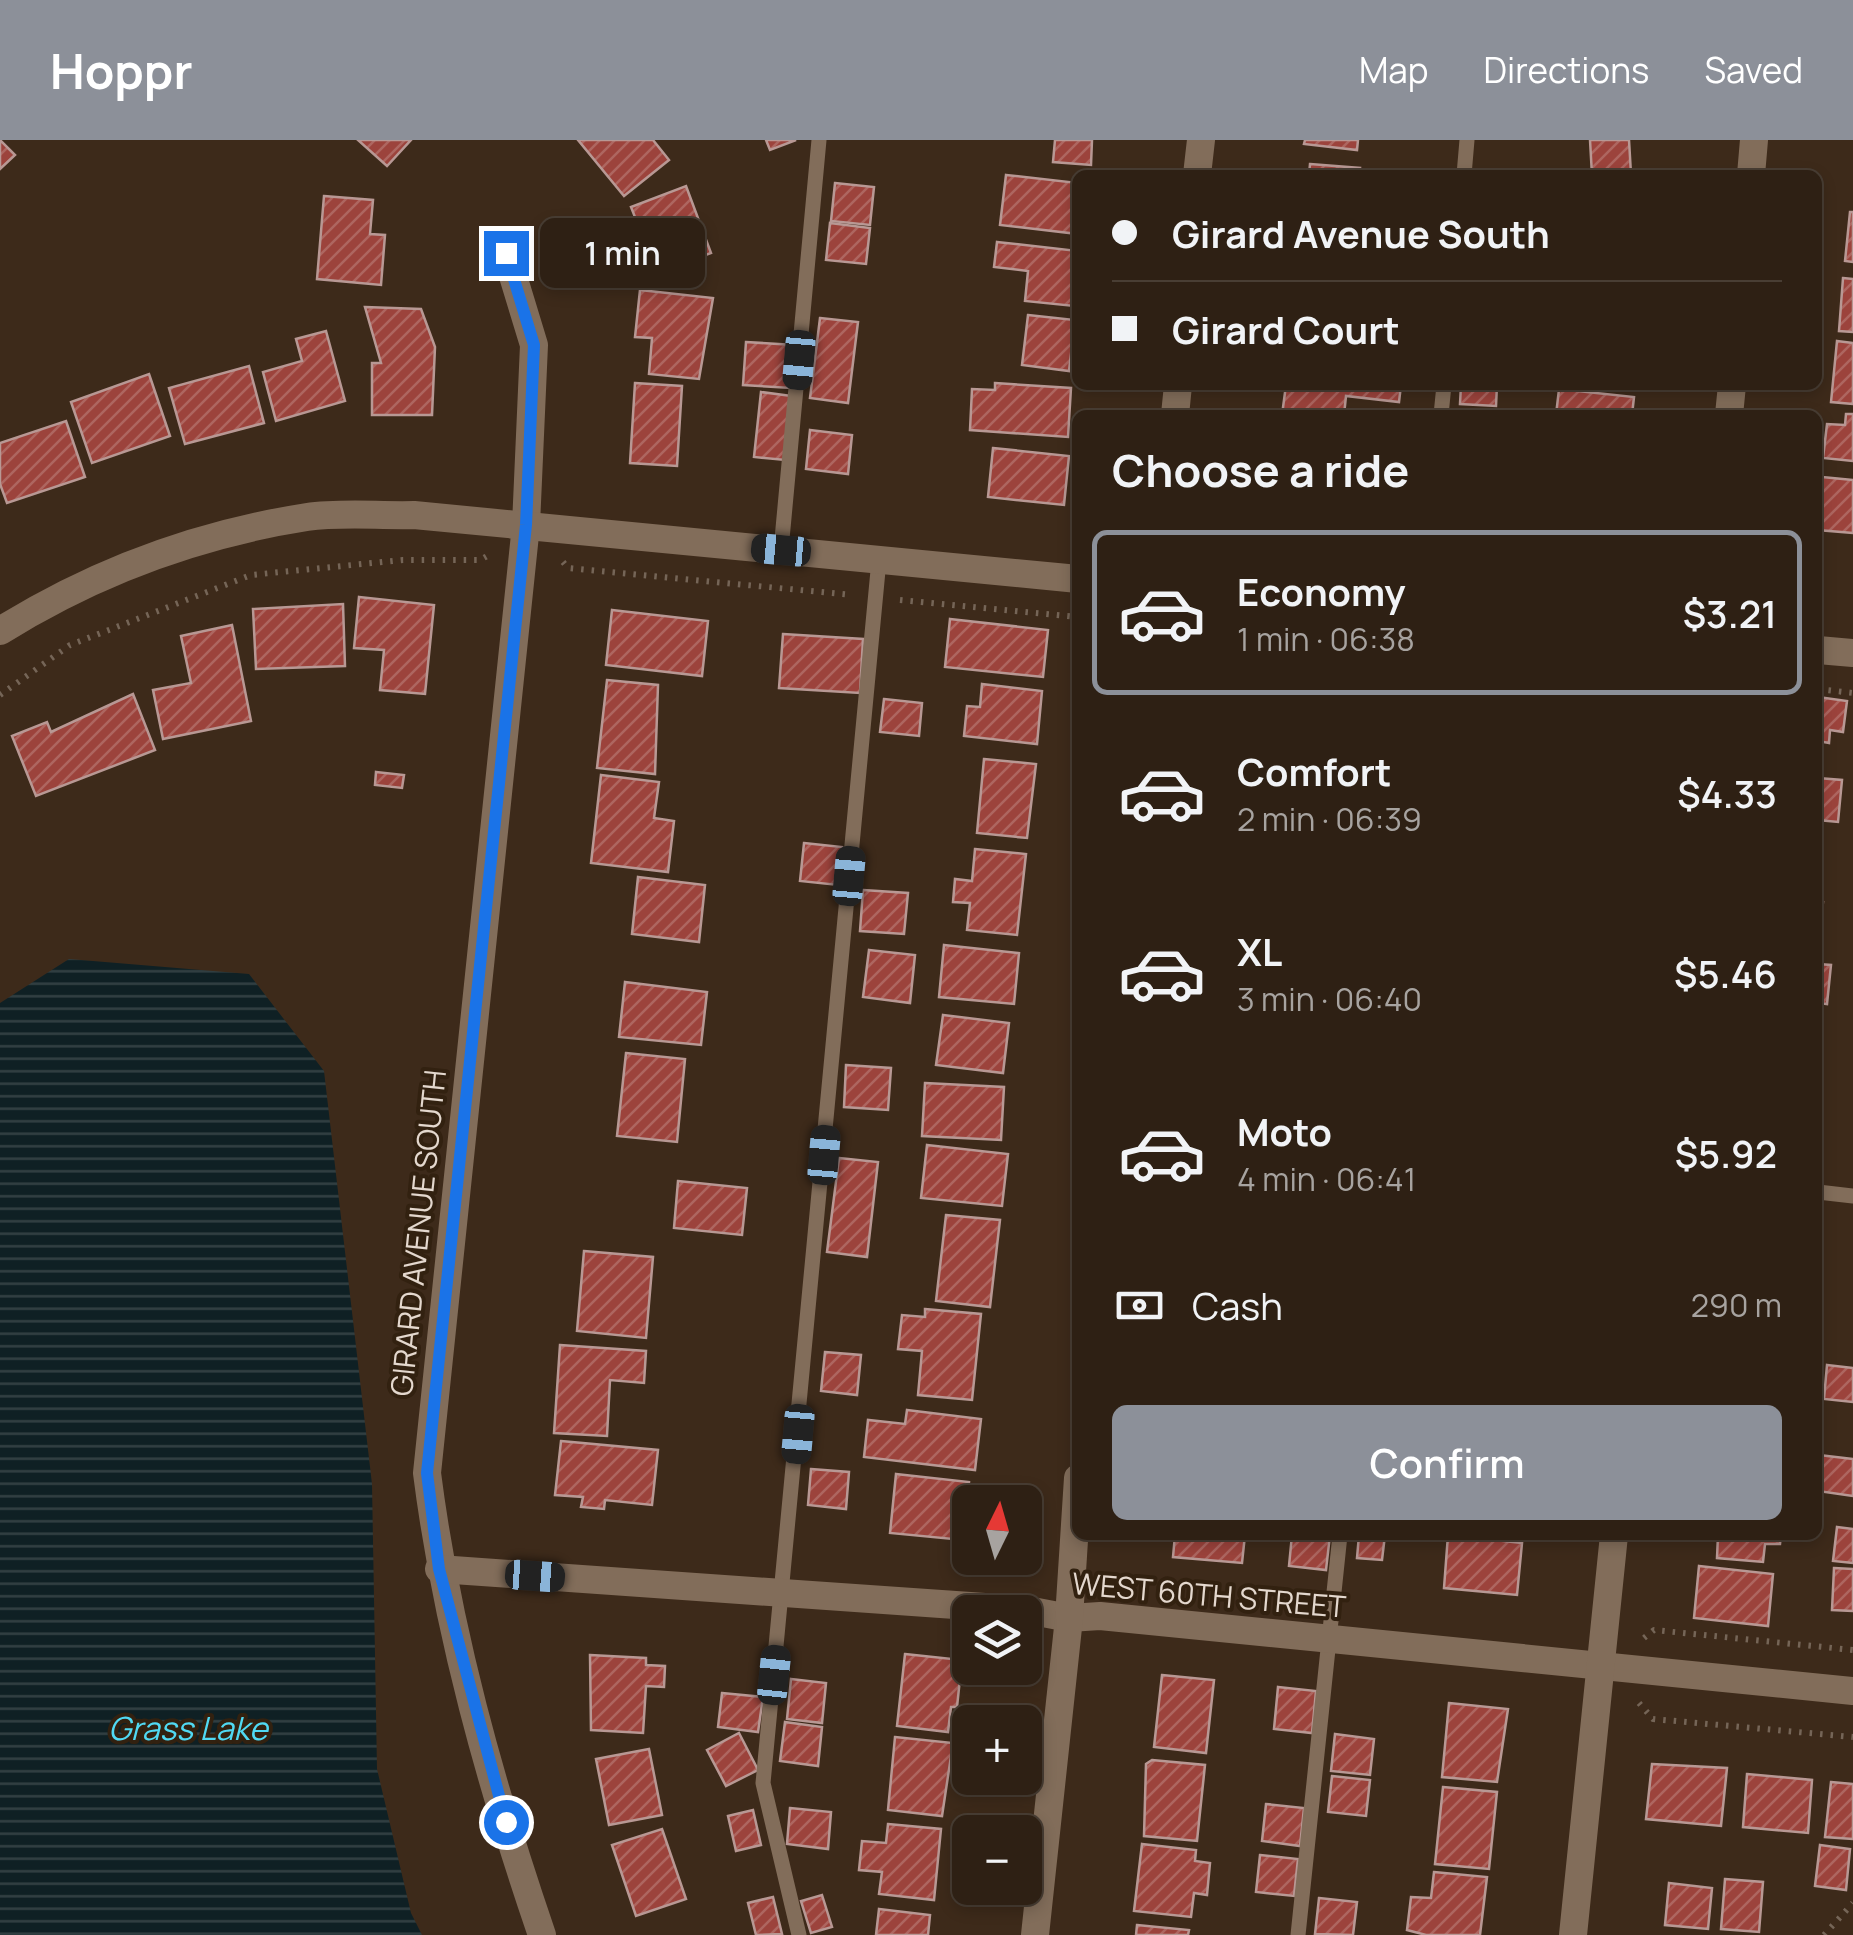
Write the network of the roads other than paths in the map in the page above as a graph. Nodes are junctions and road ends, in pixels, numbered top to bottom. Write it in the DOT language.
graph roads {
  1 [pos="820,140"];
  2 [pos="1201,140"];
  3 [pos="1467,140"];
  4 [pos="1754,140"];
  5 [pos="1198,170"];
  6 [pos="1464,170"];
  7 [pos="1751,170"];
  8 [pos="506,253"];
  9 [pos="526,525"];
  10 [pos="781,550"];
  11 [pos="878,560"];
  12 [pos="1072,578"];
  13 [pos="0,630"];
  14 [pos="1822,650"];
  15 [pos="1853,653"];
  16 [pos="1822,1192"];
  17 [pos="1853,1196"];
  18 [pos="1074,1540"];
  19 [pos="1340,1540"];
  20 [pos="1613,1540"];
  21 [pos="439,1569"];
  22 [pos="784,1593"];
  23 [pos="1069,1618"];
  24 [pos="1330,1639"];
  25 [pos="1600,1666"];
  26 [pos="1853,1691"];
  27 [pos="542,1935"];
  28 [pos="800,1935"];
  29 [pos="1035,1935"];
  30 [pos="1298,1935"];
  31 [pos="1573,1935"];
  1 -- 10 [label="lane"];
  2 -- 5 [label="street"];
  3 -- 6 [label="lane"];
  4 -- 7 [label="street"];
  8 -- 9 [label="street, GIRARD AVENUE SOUTH"];
  9 -- 10 [label="street"];
  9 -- 13 [label="street"];
  9 -- 21 [label="street, GIRARD AVENUE SOUTH"];
  10 -- 11 [label="street"];
  11 -- 12 [label="street"];
  11 -- 22 [label="lane"];
  14 -- 15 [label="street"];
  16 -- 17 [label="lane"];
  18 -- 23 [label="street"];
  19 -- 24 [label="lane"];
  20 -- 25 [label="street"];
  21 -- 22 [label="street, WEST 60TH STREET"];
  21 -- 27 [label="street, GIRARD AVENUE SOUTH"];
  22 -- 23 [label="street, WEST 60TH STREET"];
  22 -- 28 [label="lane"];
  23 -- 24 [label="street, WEST 60TH STREET"];
  23 -- 29 [label="street"];
  24 -- 25 [label="street, WEST 60TH STREET"];
  24 -- 30 [label="lane"];
  25 -- 26 [label="street, WEST 60TH STREET"];
  25 -- 31 [label="street"];
}
